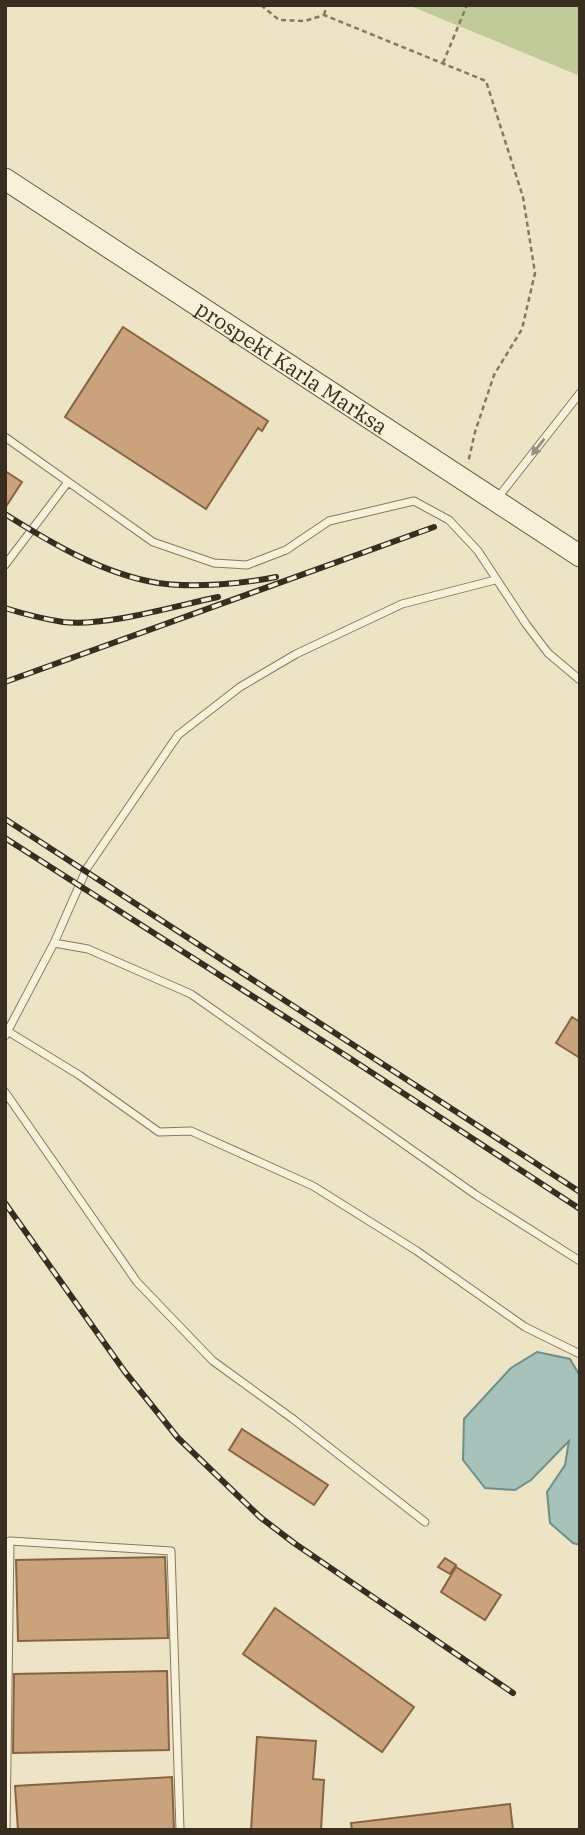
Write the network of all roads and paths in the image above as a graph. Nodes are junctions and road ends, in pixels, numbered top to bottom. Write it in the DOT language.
graph roads {
  1 [pos="261,5"];
  2 [pos="327,5"];
  3 [pos="467,5"];
  4 [pos="324,15"];
  5 [pos="443,63"];
  6 [pos="5,179"];
  7 [pos="580,393"];
  8 [pos="5,438"];
  9 [pos="464,480"];
  10 [pos="68,482"];
  11 [pos="495,502"];
  12 [pos="580,556"];
  13 [pos="5,565"];
  14 [pos="495,580"];
  15 [pos="580,680"];
  16 [pos="54,943"];
  17 [pos="7,1034"];
  18 [pos="5,1092"];
  19 [pos="580,1261"];
  20 [pos="580,1354"];
  21 [pos="425,1522"];
  22 [pos="6,1830"];
  23 [pos="180,1830"];
  1 -- 4 [label="path"];
  2 -- 4 [label="path"];
  3 -- 5 [label="path"];
  4 -- 5 [label="path"];
  5 -- 9 [label="path"];
  6 -- 9 [label="main road, prospekt Karla Marksa"];
  7 -- 11 [label="lane, one-way"];
  8 -- 10 [label="lane"];
  9 -- 11 [label="main road, prospekt Karla Marksa"];
  10 -- 13 [label="lane"];
  10 -- 14 [label="lane"];
  11 -- 12 [label="main road, prospekt Karla Marksa"];
  14 -- 15 [label="lane"];
  14 -- 16 [label="lane"];
  16 -- 17 [label="lane"];
  16 -- 19 [label="lane"];
  17 -- 20 [label="lane"];
  18 -- 21 [label="lane"];
  22 -- 23 [label="lane"];
}
